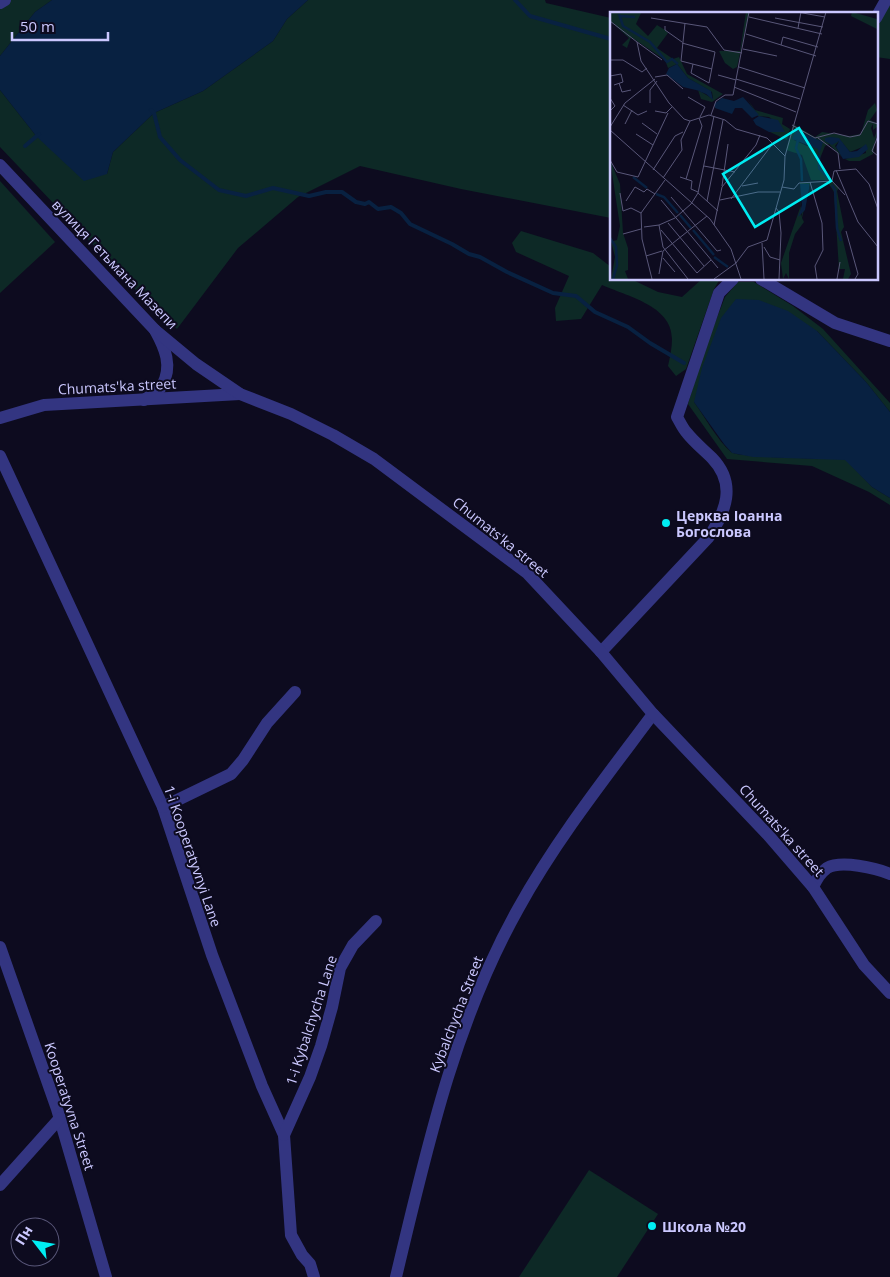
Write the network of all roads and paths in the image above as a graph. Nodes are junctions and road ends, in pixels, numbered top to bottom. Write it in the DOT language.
graph roads {
  1 [pos="5,0"];
  2 [pos="886,0"];
  3 [pos="0,3"];
  4 [pos="878,14"];
  5 [pos="0,165"];
  6 [pos="731,280"];
  7 [pos="763,280"];
  8 [pos="155,330"];
  9 [pos="890,341"];
  10 [pos="240,394"];
  11 [pos="144,400"];
  12 [pos="0,418"];
  13 [pos="0,456"];
  14 [pos="601,652"];
  15 [pos="295,692"];
  16 [pos="653,714"];
  17 [pos="163,807"];
  18 [pos="890,874"];
  19 [pos="813,887"];
  20 [pos="376,921"];
  21 [pos="0,947"];
  22 [pos="890,993"];
  23 [pos="60,1118"];
  24 [pos="284,1135"];
  25 [pos="0,1185"];
  26 [pos="106,1277"];
  27 [pos="314,1277"];
  28 [pos="396,1277"];
  1 -- 3 [label="street"];
  2 -- 4 [label="street"];
  5 -- 8 [label="street, вулиця Гетьмана Мазепи"];
  6 -- 14 [label="street"];
  7 -- 9 [label="street"];
  8 -- 10 [label="street, вулиця Гетьмана Мазепи"];
  8 -- 11 [label="street"];
  10 -- 11 [label="street, Chumats'ka street"];
  10 -- 14 [label="street, Chumats'ka street"];
  11 -- 12 [label="street, Chumats'ka street"];
  13 -- 17 [label="street, 1-i Kooperatyvnyi Lane"];
  14 -- 16 [label="street, Chumats'ka street"];
  15 -- 17 [label="street"];
  16 -- 19 [label="street, Chumats'ka street"];
  16 -- 28 [label="street, Kybalchycha Street"];
  17 -- 24 [label="street, 1-i Kooperatyvnyi Lane"];
  18 -- 19 [label="street"];
  19 -- 22 [label="street, Chumats'ka street"];
  20 -- 24 [label="street, 1-i Kybalchycha Lane"];
  21 -- 23 [label="street, Kooperatyvna Street"];
  23 -- 25 [label="street"];
  23 -- 26 [label="street, Kooperatyvna Street"];
  24 -- 27 [label="street, 1-i Kooperatyvnyi Lane"];
}
